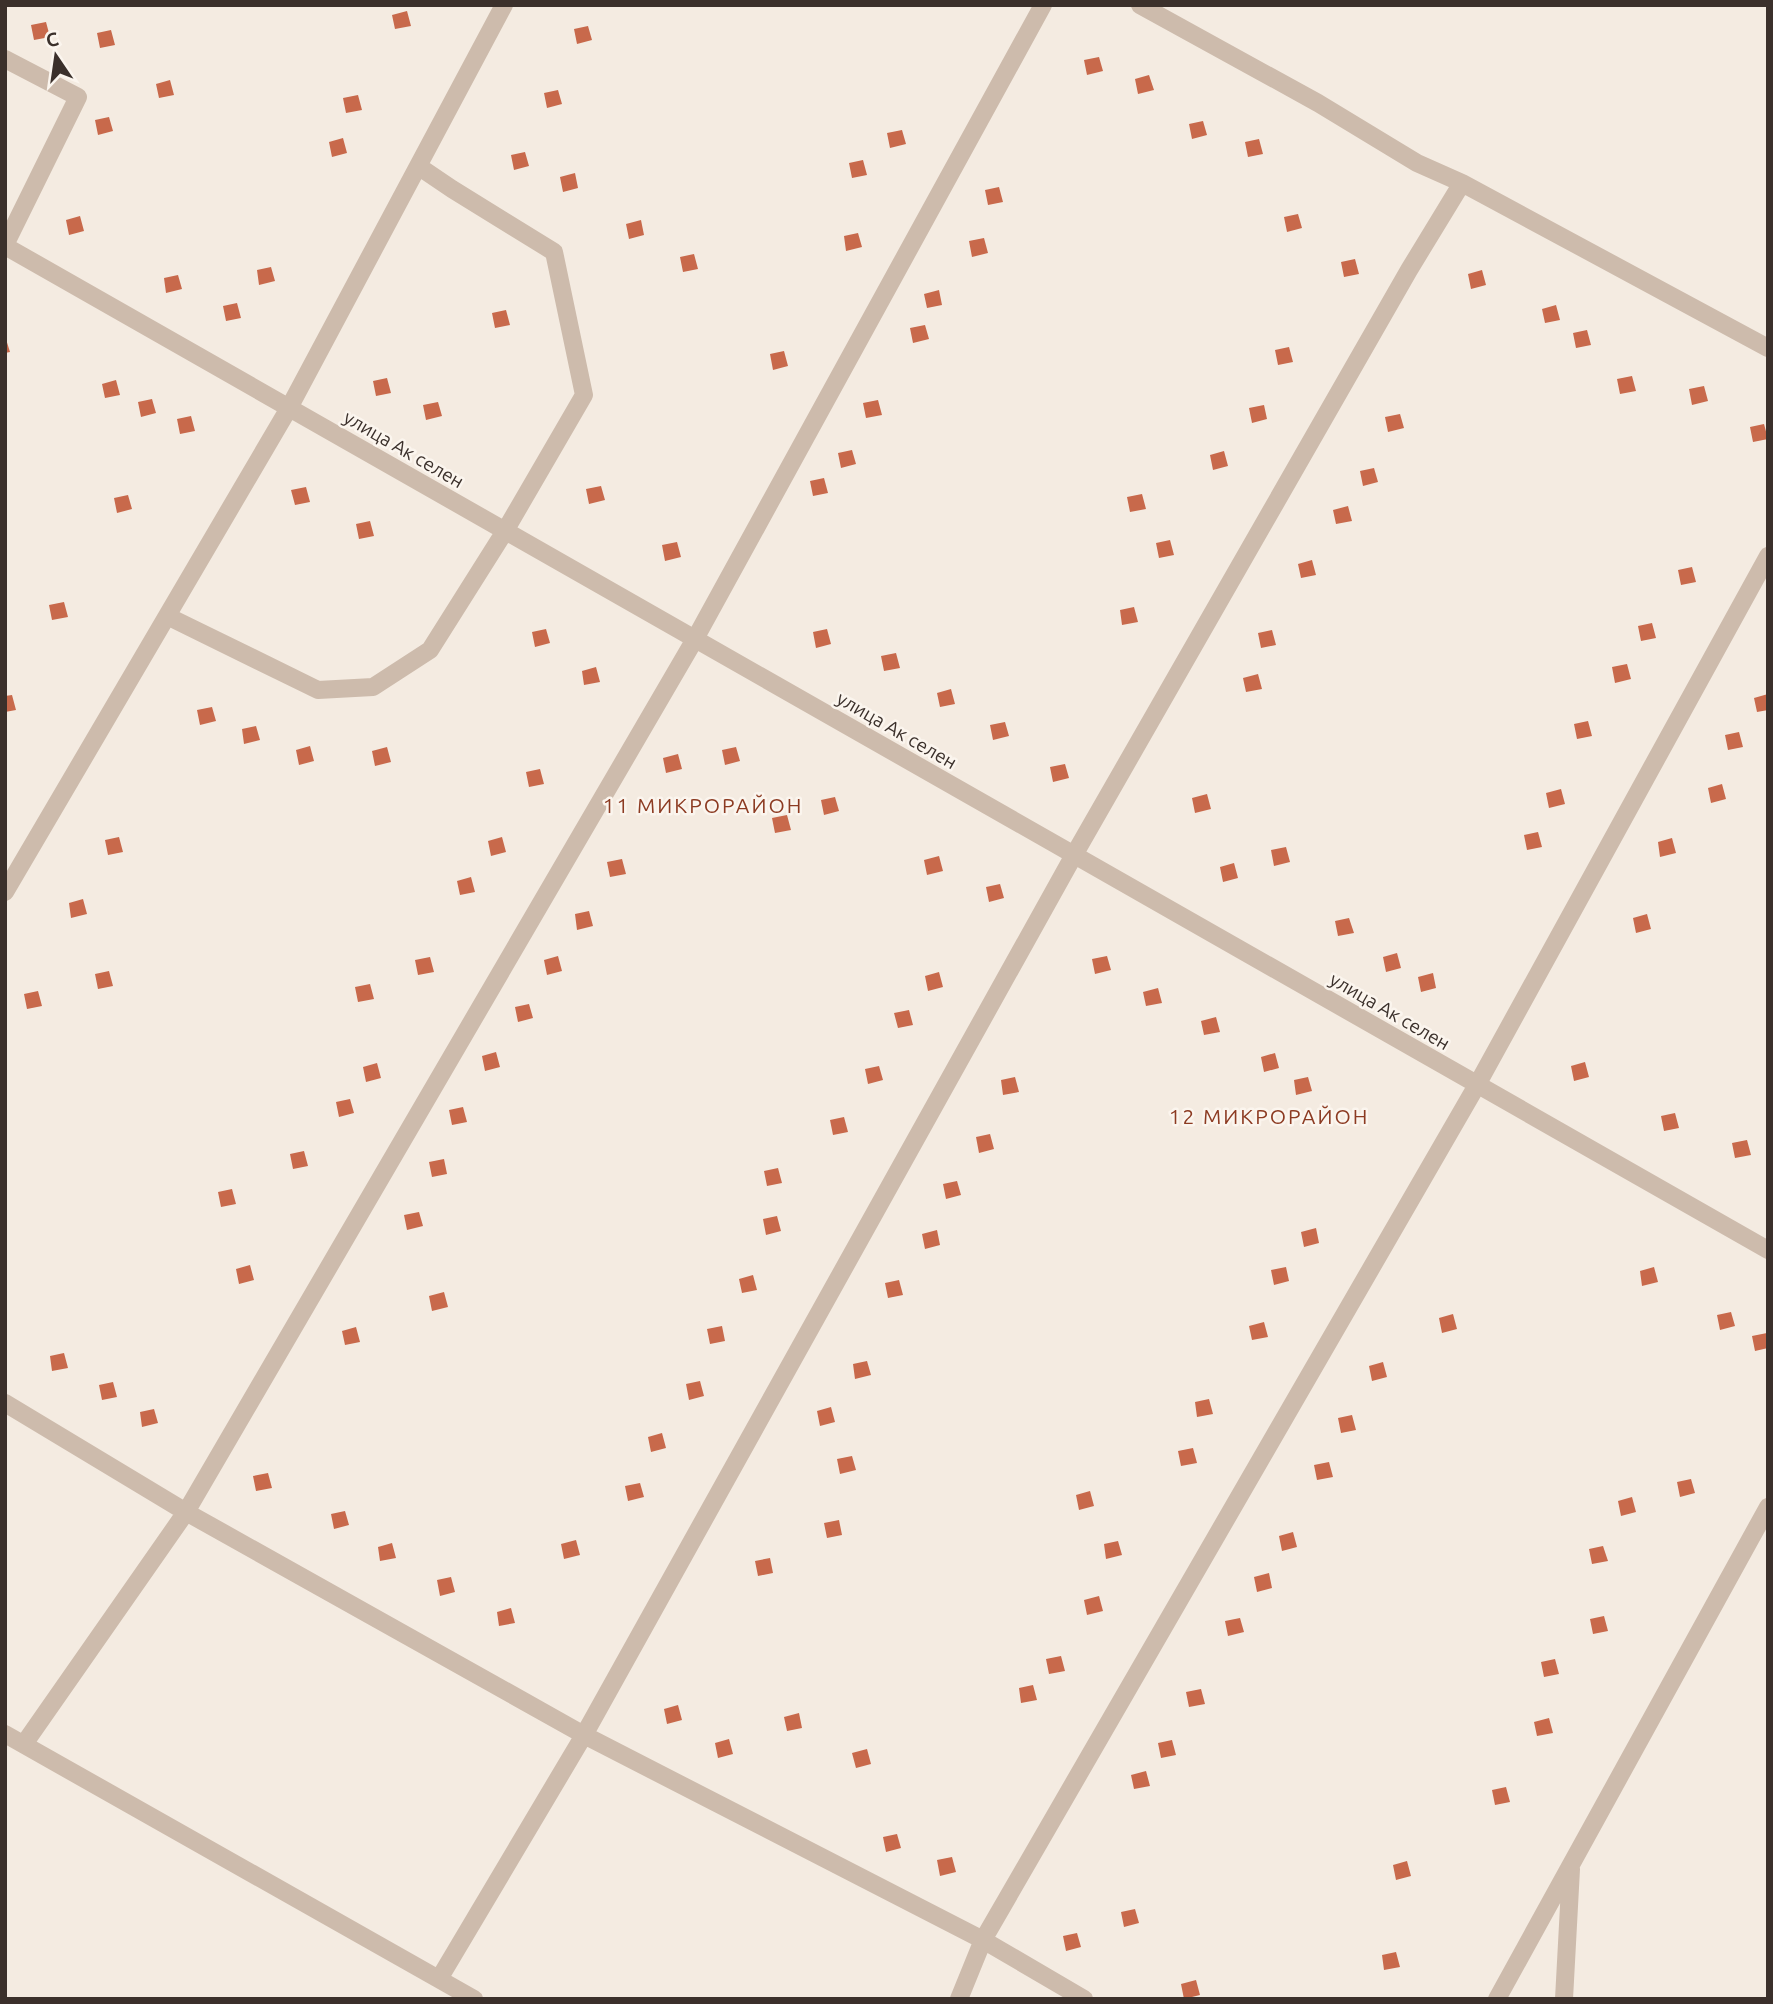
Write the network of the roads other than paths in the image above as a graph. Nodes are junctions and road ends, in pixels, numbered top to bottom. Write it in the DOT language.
graph roads {
  1 [pos="504,5"];
  2 [pos="1043,5"];
  3 [pos="1140,5"];
  4 [pos="5,58"];
  5 [pos="418,166"];
  6 [pos="1462,183"];
  7 [pos="5,246"];
  8 [pos="1768,348"];
  9 [pos="289,408"];
  10 [pos="505,531"];
  11 [pos="1768,556"];
  12 [pos="167,616"];
  13 [pos="695,639"];
  14 [pos="1074,855"];
  15 [pos="5,892"];
  16 [pos="1477,1085"];
  17 [pos="1768,1250"];
  18 [pos="5,1403"];
  19 [pos="1768,1507"];
  20 [pos="186,1512"];
  21 [pos="5,1734"];
  22 [pos="584,1735"];
  23 [pos="24,1744"];
  24 [pos="1572,1862"];
  25 [pos="983,1940"];
  26 [pos="439,1979"];
  27 [pos="474,1999"];
  28 [pos="959,1999"];
  29 [pos="1084,1999"];
  30 [pos="1497,1999"];
  31 [pos="1564,1999"];
  1 -- 5 [label="street"];
  2 -- 13 [label="street"];
  3 -- 6 [label="street"];
  4 -- 7 [label="street"];
  5 -- 9 [label="street"];
  5 -- 10 [label="street"];
  6 -- 8 [label="street"];
  6 -- 14 [label="street"];
  7 -- 9 [label="street, улица Ак селен"];
  9 -- 10 [label="street, улица Ак селен"];
  9 -- 12 [label="street"];
  10 -- 12 [label="street"];
  10 -- 13 [label="street, улица Ак селен"];
  11 -- 16 [label="street"];
  12 -- 15 [label="street"];
  13 -- 14 [label="street, улица Ак селен"];
  13 -- 20 [label="street"];
  14 -- 16 [label="street, улица Ак селен"];
  14 -- 22 [label="street"];
  16 -- 17 [label="street, улица Ак селен"];
  16 -- 25 [label="street"];
  18 -- 20 [label="street"];
  19 -- 24 [label="street"];
  20 -- 22 [label="street"];
  20 -- 23 [label="street"];
  21 -- 23 [label="street"];
  22 -- 25 [label="street"];
  22 -- 26 [label="street"];
  23 -- 26 [label="street"];
  24 -- 30 [label="street"];
  24 -- 31 [label="street"];
  25 -- 28 [label="street"];
  25 -- 29 [label="street"];
  26 -- 27 [label="street"];
}
